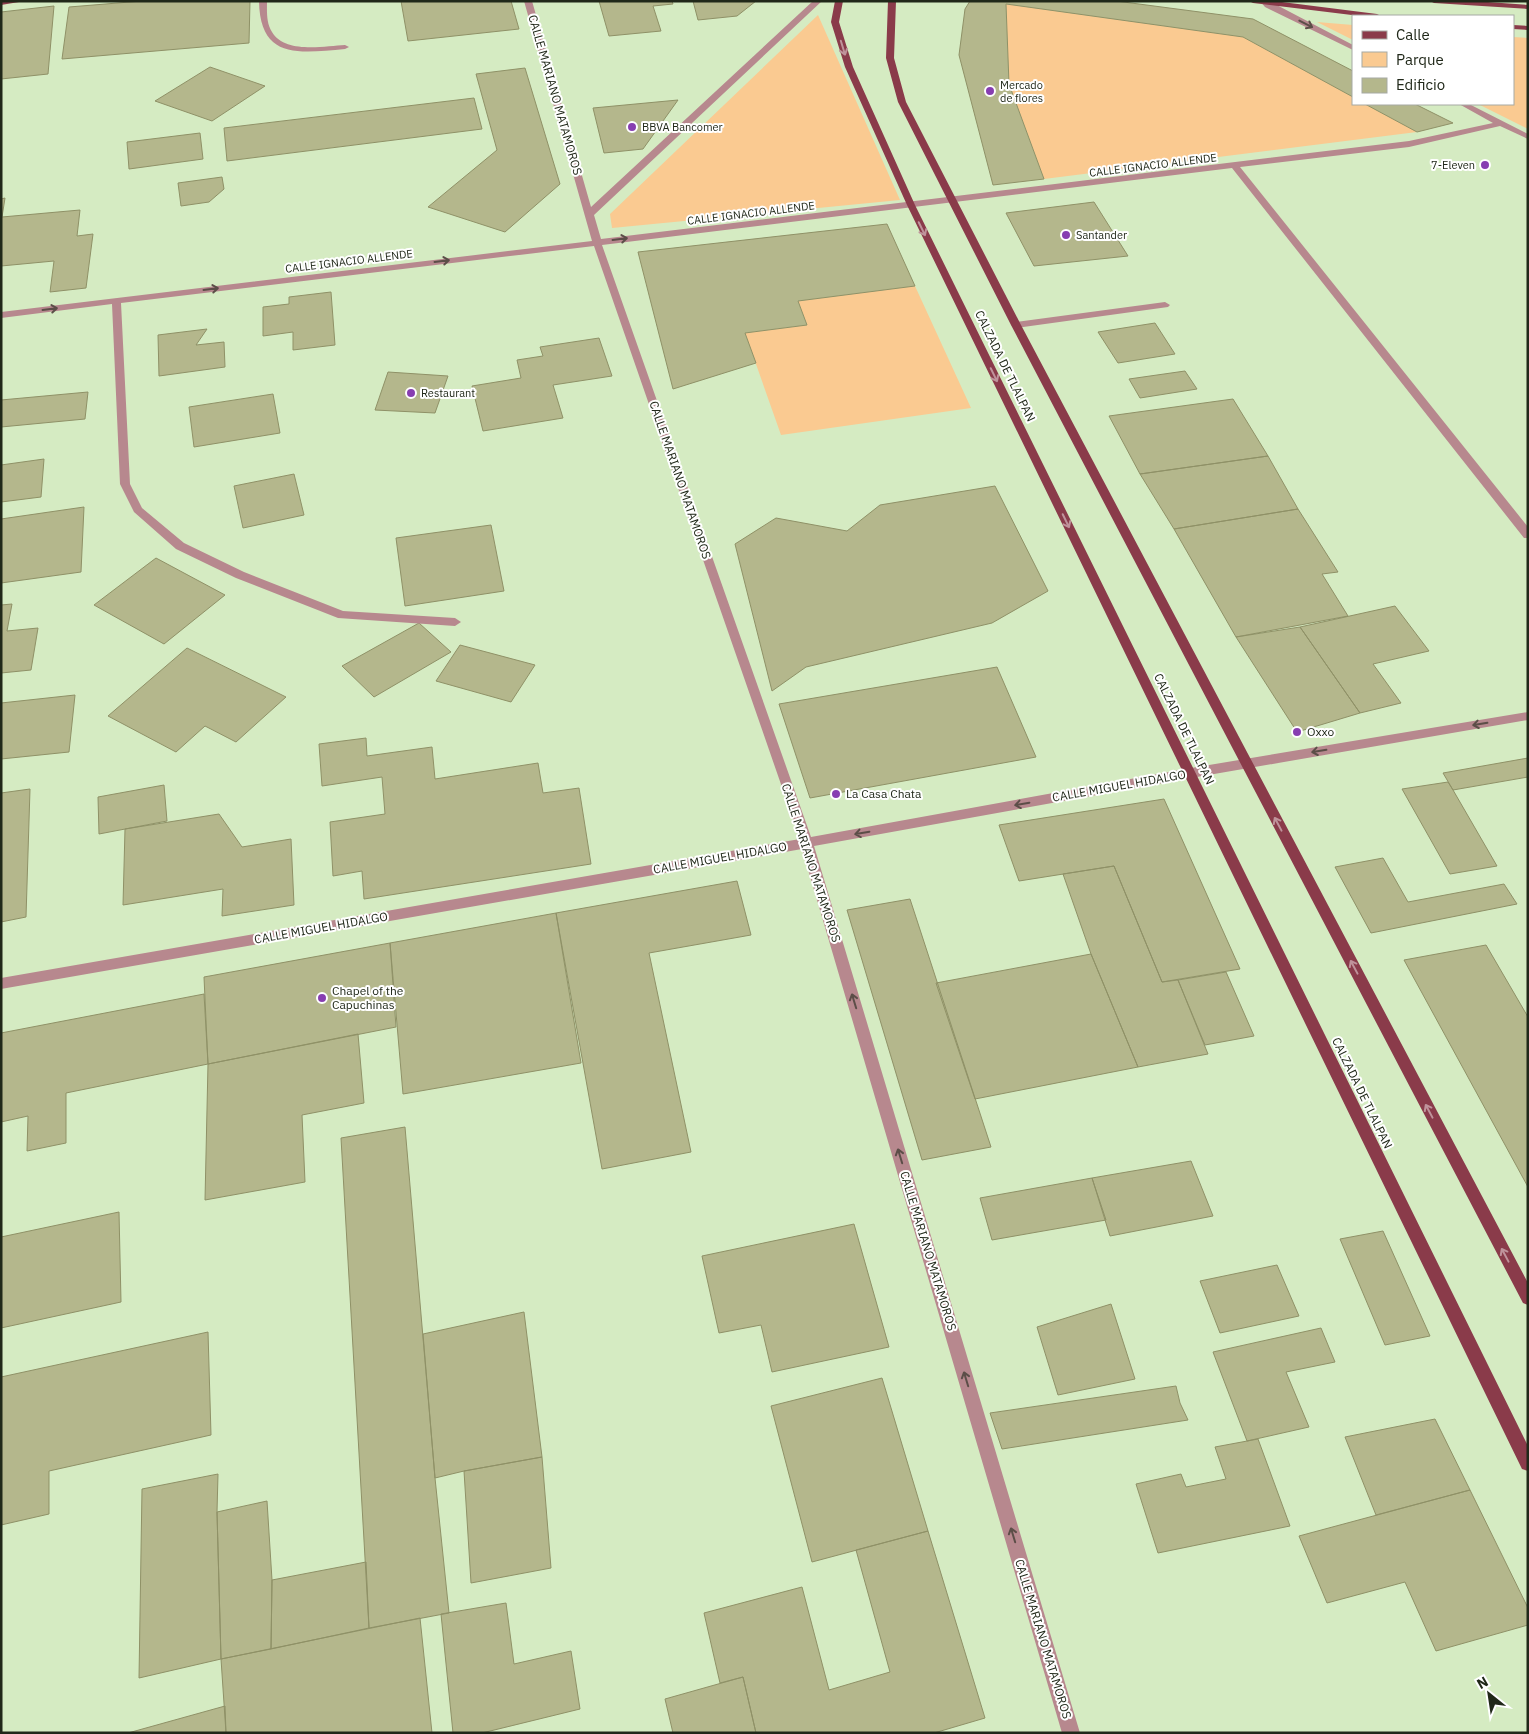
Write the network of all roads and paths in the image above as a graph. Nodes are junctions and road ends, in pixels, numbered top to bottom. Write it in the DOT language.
graph roads {
  1 [pos="21,1"];
  2 [pos="263,1"];
  3 [pos="528,1"];
  4 [pos="818,1"];
  5 [pos="839,1"];
  6 [pos="892,1"];
  7 [pos="1253,1"];
  8 [pos="1434,1"];
  9 [pos="1264,2"];
  10 [pos="1,3"];
  11 [pos="1528,7"];
  12 [pos="1369,15"];
  13 [pos="1514,27"];
  14 [pos="1528,28"];
  15 [pos="345,47"];
  16 [pos="1352,47"];
  17 [pos="1466,105"];
  18 [pos="1502,123"];
  19 [pos="1528,137"];
  20 [pos="1235,166"];
  21 [pos="951,201"];
  22 [pos="911,205"];
  23 [pos="589,214"];
  24 [pos="597,242"];
  25 [pos="116,301"];
  26 [pos="1165,305"];
  27 [pos="1,315"];
  28 [pos="1016,325"];
  29 [pos="1528,535"];
  30 [pos="455,622"];
  31 [pos="1528,716"];
  32 [pos="1246,763"];
  33 [pos="1190,773"];
  34 [pos="807,843"];
  35 [pos="1,984"];
  36 [pos="1528,1298"];
  37 [pos="1528,1463"];
  38 [pos="1071,1733"];
  1 -- 10 [label="main road"];
  2 -- 15 [label="street"];
  3 -- 23 [label="street, CALLE MARIANO MATAMOROS"];
  4 -- 23 [label="street"];
  5 -- 22 [label="main road, CALZADA DE TLALPAN, one-way"];
  6 -- 21 [label="main road"];
  7 -- 9 [label="main road"];
  8 -- 11 [label="main road"];
  9 -- 12 [label="main road"];
  9 -- 16 [label="street, one-way"];
  13 -- 14 [label="main road"];
  17 -- 18 [label="street"];
  18 -- 19 [label="street"];
  18 -- 20 [label="street, CALLE IGNACIO ALLENDE"];
  20 -- 21 [label="street, CALLE IGNACIO ALLENDE"];
  20 -- 29 [label="street"];
  21 -- 22 [label="street, CALLE IGNACIO ALLENDE"];
  21 -- 28 [label="main road"];
  24 -- 22 [label="street, CALLE IGNACIO ALLENDE, one-way"];
  22 -- 33 [label="main road, CALZADA DE TLALPAN, one-way"];
  23 -- 24 [label="street, CALLE MARIANO MATAMOROS"];
  25 -- 24 [label="street, CALLE IGNACIO ALLENDE, one-way"];
  24 -- 34 [label="street, CALLE MARIANO MATAMOROS"];
  27 -- 25 [label="street, CALLE IGNACIO ALLENDE, one-way"];
  25 -- 30 [label="street"];
  26 -- 28 [label="street"];
  28 -- 32 [label="main road"];
  31 -- 32 [label="street, CALLE MIGUEL HIDALGO, one-way"];
  32 -- 33 [label="street, CALLE MIGUEL HIDALGO"];
  36 -- 32 [label="main road, one-way"];
  33 -- 34 [label="street, CALLE MIGUEL HIDALGO, one-way"];
  33 -- 37 [label="main road, CALZADA DE TLALPAN"];
  34 -- 35 [label="street, CALLE MIGUEL HIDALGO"];
  38 -- 34 [label="street, CALLE MARIANO MATAMOROS, one-way"];
}
